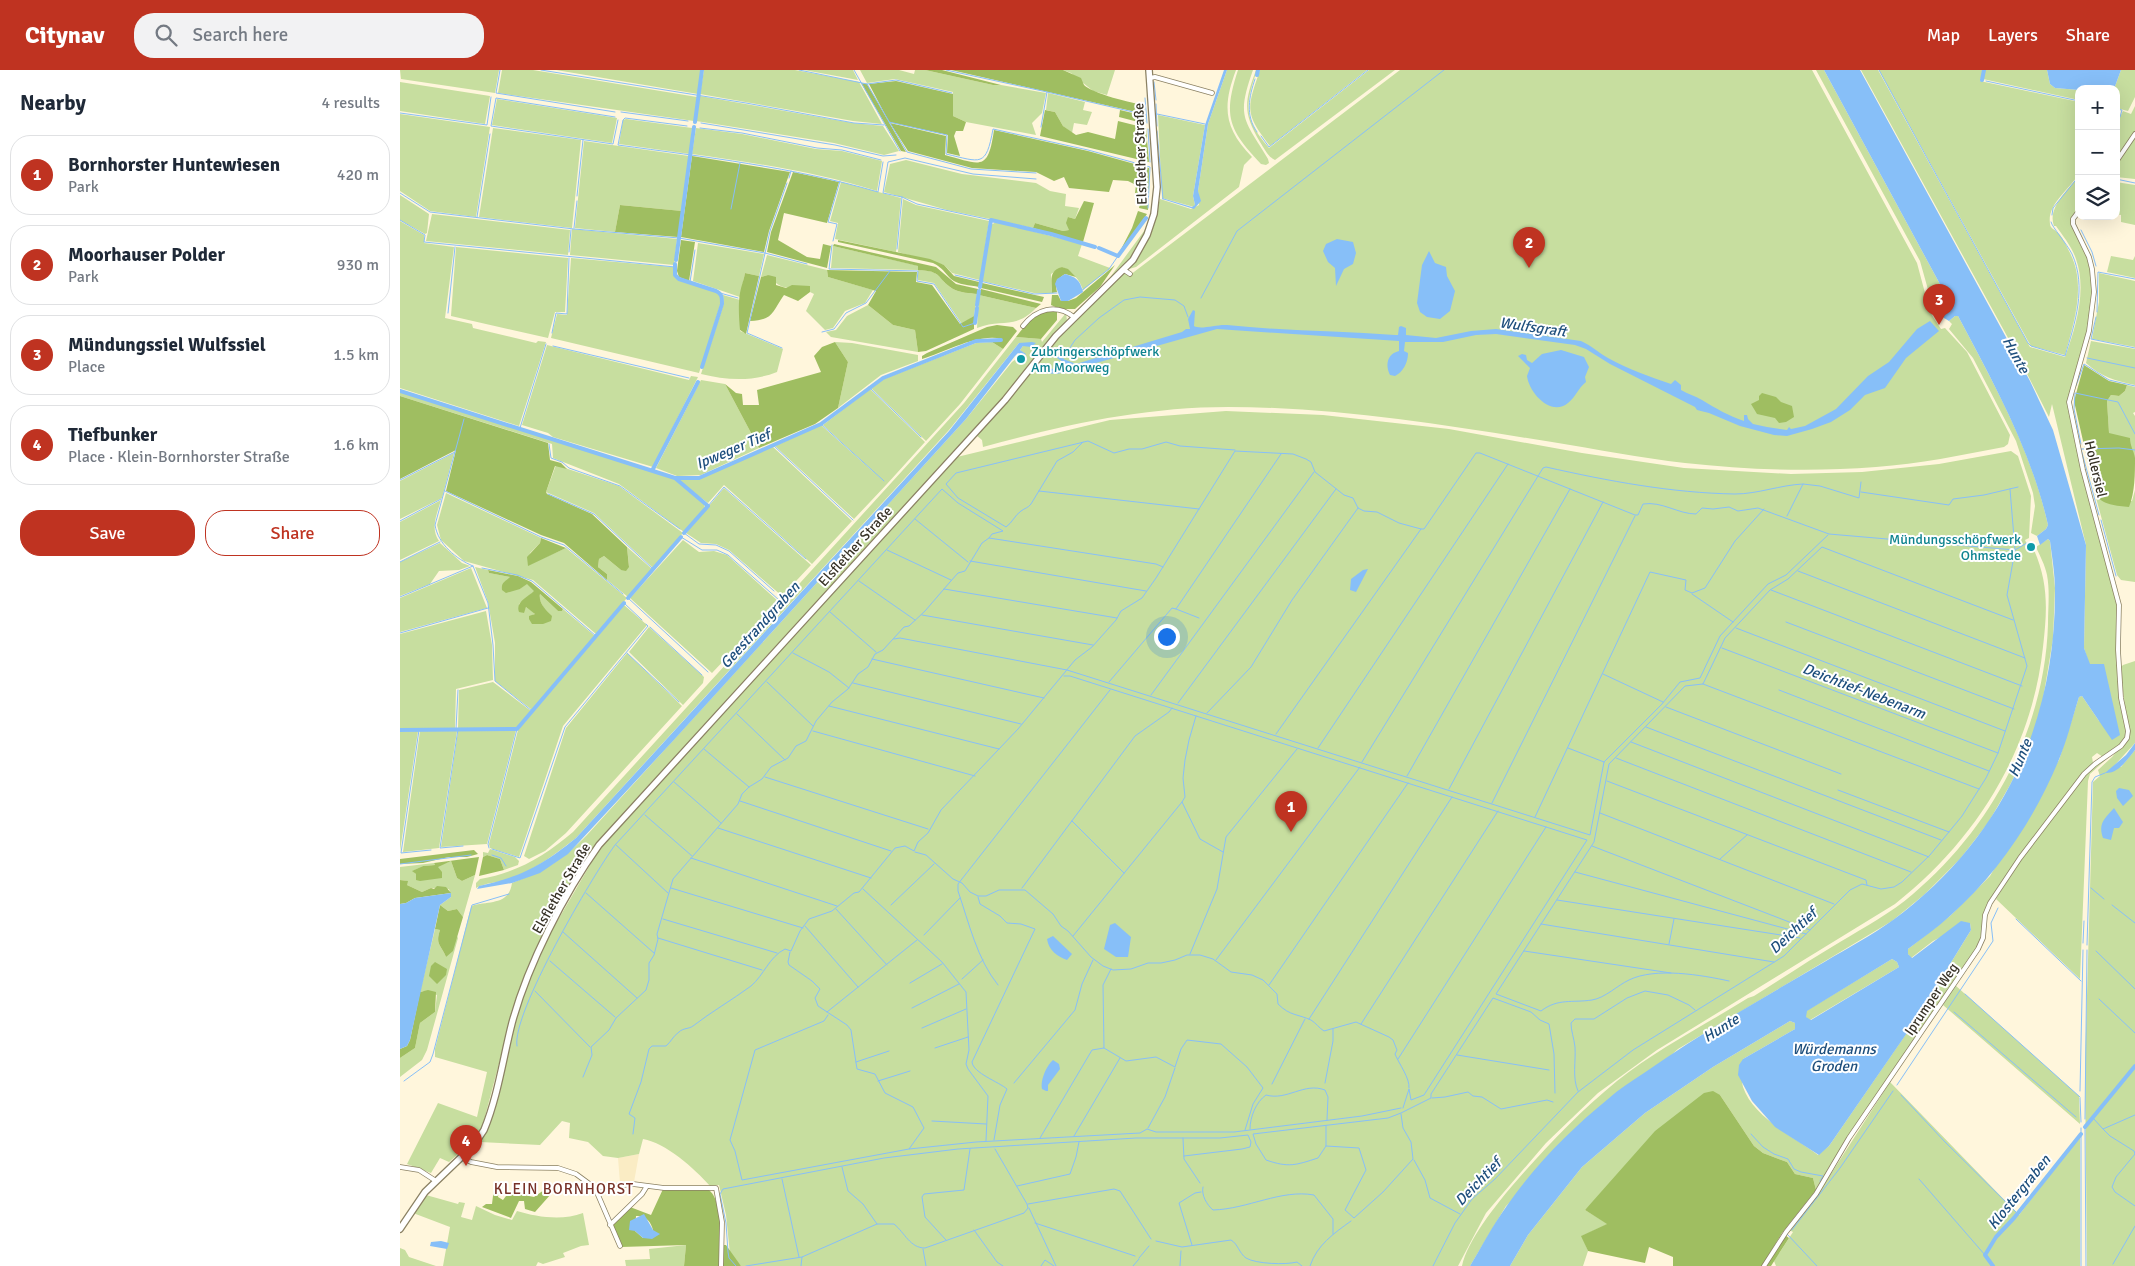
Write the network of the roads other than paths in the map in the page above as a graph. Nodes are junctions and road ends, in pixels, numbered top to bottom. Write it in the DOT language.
graph roads {
  1 [pos="1150,70"];
  2 [pos="1150,78"];
  3 [pos="1212,93"];
  4 [pos="2135,134"];
  5 [pos="2120,156"];
  6 [pos="2075,217"];
  7 [pos="1124,270"];
  8 [pos="1130,274"];
  9 [pos="1074,317"];
  10 [pos="1022,326"];
  11 [pos="2127,738"];
  12 [pos="461,1157"];
  13 [pos="400,1167"];
  14 [pos="436,1181"];
  15 [pos="647,1186"];
  16 [pos="595,1188"];
  17 [pos="610,1225"];
  18 [pos="400,1229"];
  19 [pos="620,1246"];
  20 [pos="721,1266"];
  21 [pos="1764,1266"];
  1 -- 2 [label="main road, Elsflether Straße"];
  2 -- 3 [label="street"];
  2 -- 7 [label="main road, Elsflether Straße"];
  4 -- 5 [label="street"];
  6 -- 11 [label="street, Hollersiel"];
  7 -- 8 [label="street"];
  7 -- 9 [label="main road, Elsflether Straße"];
  9 -- 10 [label="street"];
  9 -- 12 [label="main road, Elsflether Straße"];
  11 -- 21 [label="street, Iprumper Weg"];
  12 -- 14 [label="main road, Elsflether Straße"];
  12 -- 16 [label="street"];
  13 -- 14 [label="street"];
  14 -- 18 [label="main road, Elsflether Straße"];
  15 -- 16 [label="street"];
  15 -- 17 [label="street"];
  15 -- 20 [label="street"];
  16 -- 17 [label="street"];
  17 -- 19 [label="street"];
}
